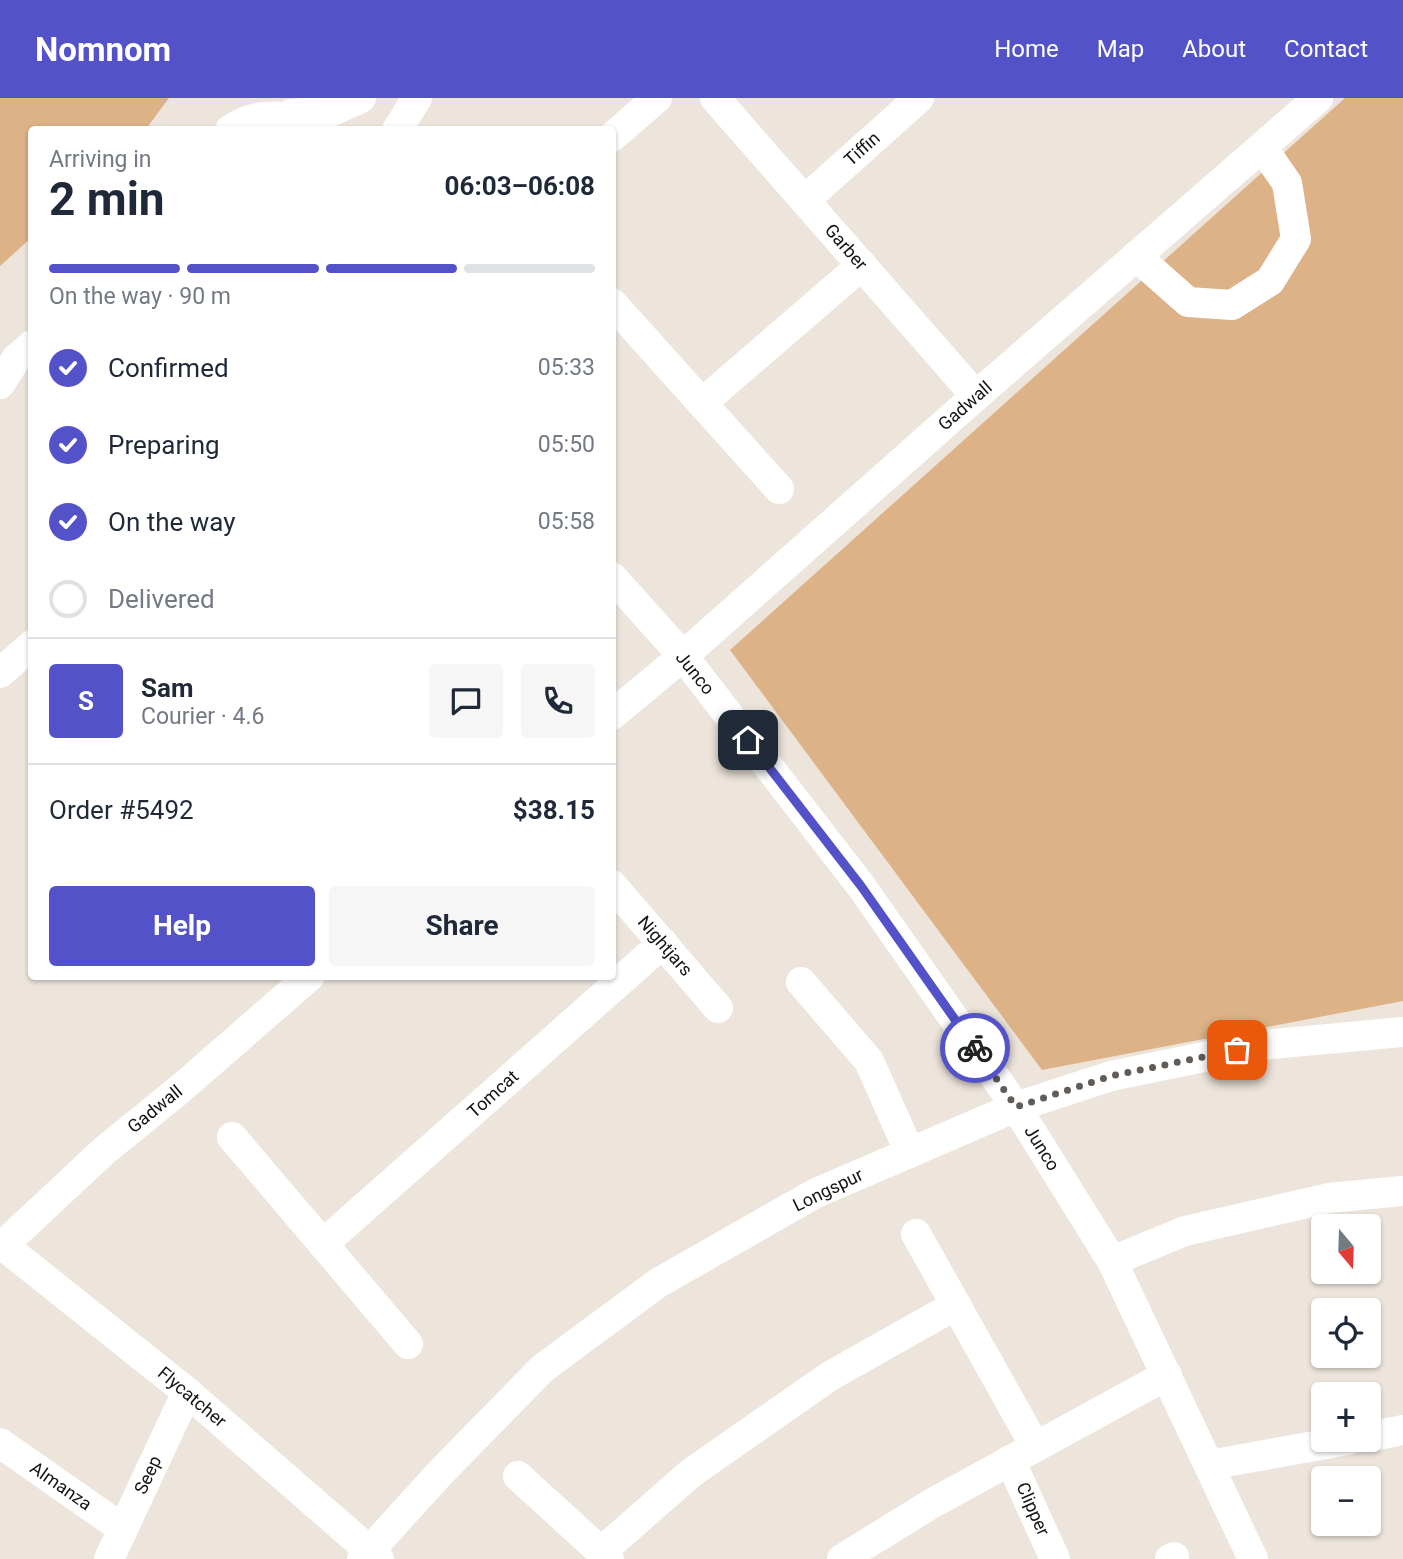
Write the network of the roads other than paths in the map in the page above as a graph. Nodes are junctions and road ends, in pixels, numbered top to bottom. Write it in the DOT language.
graph roads {
  1 [pos="361,98"];
  2 [pos="417,98"];
  3 [pos="657,98"];
  4 [pos="715,98"];
  5 [pos="919,98"];
  6 [pos="1318,98"];
  7 [pos="278,115"];
  8 [pos="239,126"];
  9 [pos="315,126"];
  10 [pos="400,126"];
  11 [pos="616,134"];
  12 [pos="1262,147"];
  13 [pos="805,200"];
  14 [pos="1136,256"];
  15 [pos="862,265"];
  16 [pos="616,307"];
  17 [pos="28,348"];
  18 [pos="28,376"];
  19 [pos="0,386"];
  20 [pos="976,396"];
  21 [pos="702,403"];
  22 [pos="779,489"];
  23 [pos="616,581"];
  24 [pos="28,648"];
  25 [pos="683,656"];
  26 [pos="0,673"];
  27 [pos="616,712"];
  28 [pos="616,890"];
  29 [pos="663,943"];
  30 [pos="305,980"];
  31 [pos="801,982"];
  32 [pos="718,1008"];
  33 [pos="1403,1032"];
  34 [pos="1016,1107"];
  35 [pos="232,1137"];
  36 [pos="910,1153"];
  37 [pos="1403,1191"];
  38 [pos="916,1234"];
  39 [pos="323,1244"];
  40 [pos="1,1245"];
  41 [pos="1112,1261"];
  42 [pos="956,1305"];
  43 [pos="408,1344"];
  44 [pos="1167,1375"];
  45 [pos="187,1392"];
  46 [pos="1403,1430"];
  47 [pos="1381,1434"];
  48 [pos="0,1443"];
  49 [pos="1311,1447"];
  50 [pos="1023,1453"];
  51 [pos="1209,1465"];
  52 [pos="518,1476"];
  53 [pos="123,1529"];
  54 [pos="605,1555"];
  55 [pos="370,1556"];
  56 [pos="109,1559"];
  57 [pos="842,1559"];
  58 [pos="1055,1559"];
  59 [pos="1253,1559"];
  1 -- 7 [label="street"];
  2 -- 10 [label="street"];
  3 -- 11 [label="street"];
  4 -- 13 [label="street, Garber"];
  5 -- 13 [label="street, Tiffin"];
  6 -- 12 [label="street, Gadwall"];
  7 -- 8 [label="street"];
  7 -- 9 [label="street"];
  12 -- 14 [label="street, Gadwall"];
  12 -- 14 [label="street"];
  13 -- 15 [label="street, Garber"];
  14 -- 20 [label="street, Gadwall"];
  15 -- 20 [label="street, Garber"];
  15 -- 21 [label="street"];
  16 -- 21 [label="street"];
  17 -- 19 [label="street"];
  18 -- 19 [label="street"];
  20 -- 25 [label="street, Gadwall"];
  21 -- 22 [label="street"];
  23 -- 25 [label="street, Junco"];
  24 -- 26 [label="street"];
  25 -- 27 [label="street, Gadwall"];
  25 -- 34 [label="street, Junco"];
  28 -- 29 [label="street, Nightjars"];
  29 -- 32 [label="street, Nightjars"];
  29 -- 39 [label="street, Tomcat"];
  30 -- 40 [label="street, Gadwall"];
  31 -- 36 [label="street"];
  33 -- 34 [label="street, Longspur"];
  34 -- 36 [label="street, Longspur"];
  34 -- 41 [label="street, Junco"];
  35 -- 39 [label="street"];
  36 -- 55 [label="street, Longspur"];
  37 -- 41 [label="street"];
  38 -- 42 [label="street, Clipper"];
  39 -- 43 [label="street"];
  40 -- 45 [label="street, Flycatcher"];
  41 -- 44 [label="street, Junco"];
  42 -- 50 [label="street, Clipper"];
  42 -- 54 [label="street"];
  44 -- 50 [label="street"];
  44 -- 51 [label="street, Junco"];
  45 -- 53 [label="street, Seep"];
  45 -- 55 [label="street, Flycatcher"];
  46 -- 47 [label="street"];
  48 -- 53 [label="street, Almanza"];
  49 -- 51 [label="street"];
  50 -- 57 [label="street"];
  50 -- 58 [label="street, Clipper"];
  51 -- 59 [label="street, Junco"];
  52 -- 54 [label="street"];
  53 -- 56 [label="street, Seep"];
}
